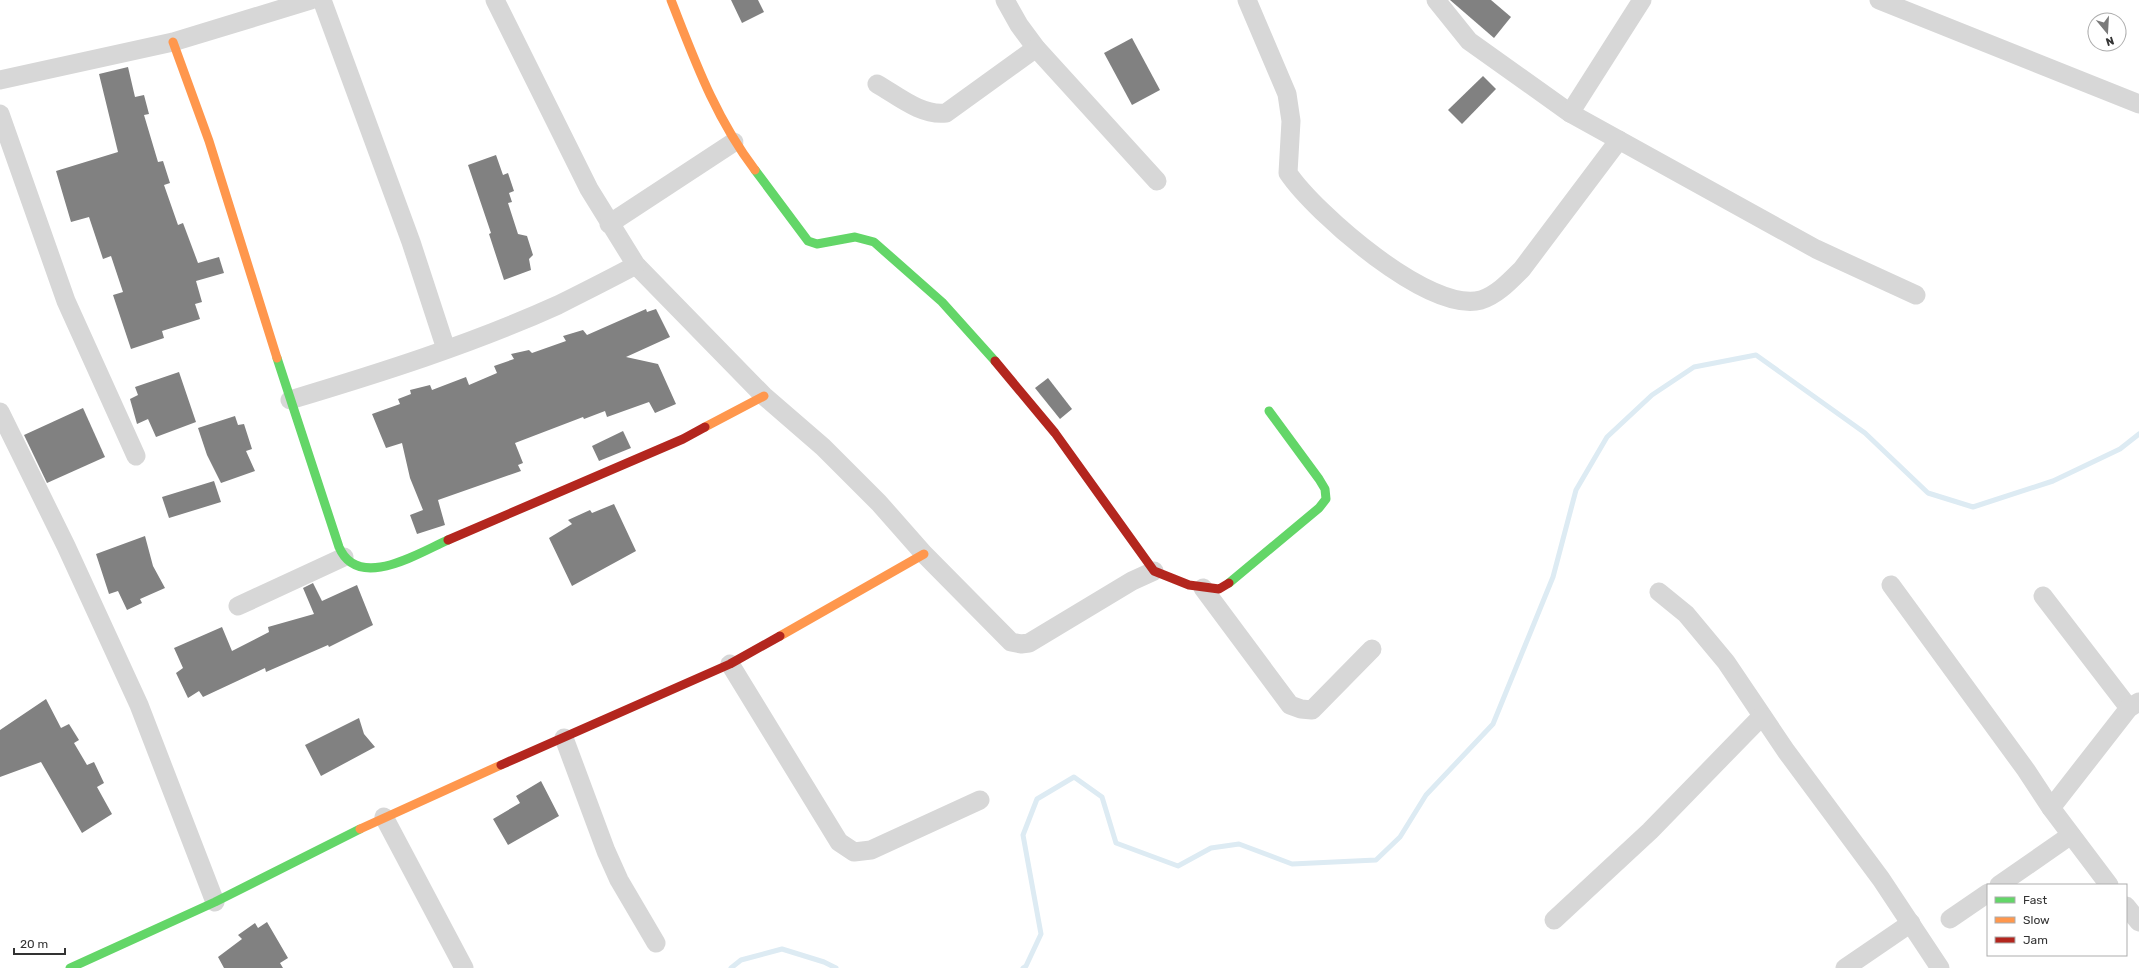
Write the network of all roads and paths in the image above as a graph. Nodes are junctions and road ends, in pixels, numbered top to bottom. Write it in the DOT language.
graph roads {
  1 [pos="311,0"];
  2 [pos="322,0"];
  3 [pos="495,0"];
  4 [pos="671,0"];
  5 [pos="1005,0"];
  6 [pos="1247,0"];
  7 [pos="1436,0"];
  8 [pos="1642,0"];
  9 [pos="1879,0"];
  10 [pos="173,42"];
  11 [pos="1036,48"];
  12 [pos="0,80"];
  13 [pos="877,84"];
  14 [pos="2139,104"];
  15 [pos="1570,113"];
  16 [pos="0,114"];
  17 [pos="1619,140"];
  18 [pos="734,142"];
  19 [pos="1157,181"];
  20 [pos="609,224"];
  21 [pos="636,265"];
  22 [pos="1916,295"];
  23 [pos="446,348"];
  24 [pos="764,396"];
  25 [pos="290,400"];
  26 [pos="1269,411"];
  27 [pos="0,412"];
  28 [pos="136,456"];
  29 [pos="924,554"];
  30 [pos="344,557"];
  31 [pos="1154,571"];
  32 [pos="1891,585"];
  33 [pos="1203,588"];
  34 [pos="1659,592"];
  35 [pos="2043,596"];
  36 [pos="238,606"];
  37 [pos="1372,649"];
  38 [pos="730,664"];
  39 [pos="2134,705"];
  40 [pos="1762,716"];
  41 [pos="564,738"];
  42 [pos="980,800"];
  43 [pos="2051,808"];
  44 [pos="384,817"];
  45 [pos="2070,835"];
  46 [pos="2000,884"];
  47 [pos="2108,884"];
  48 [pos="1987,894"];
  49 [pos="215,902"];
  50 [pos="2127,907"];
  51 [pos="1950,919"];
  52 [pos="1554,920"];
  53 [pos="2139,922"];
  54 [pos="1911,923"];
  55 [pos="656,943"];
  56 [pos="70,968"];
  57 [pos="464,968"];
  58 [pos="1845,968"];
  59 [pos="1940,968"];
  1 -- 10 [label="street"];
  2 -- 23 [label="street"];
  3 -- 20 [label="street"];
  4 -- 18 [label="street"];
  5 -- 11 [label="street"];
  6 -- 17 [label="street"];
  7 -- 15 [label="street"];
  8 -- 15 [label="street"];
  9 -- 14 [label="street"];
  10 -- 12 [label="street"];
  10 -- 25 [label="street"];
  11 -- 13 [label="street"];
  11 -- 19 [label="street"];
  15 -- 17 [label="street"];
  16 -- 28 [label="street"];
  17 -- 22 [label="street"];
  18 -- 20 [label="street"];
  18 -- 31 [label="street"];
  20 -- 21 [label="street"];
  21 -- 23 [label="street"];
  21 -- 24 [label="street"];
  23 -- 25 [label="street"];
  24 -- 29 [label="street"];
  24 -- 30 [label="street"];
  25 -- 30 [label="street"];
  26 -- 33 [label="street"];
  27 -- 49 [label="street"];
  29 -- 31 [label="street"];
  29 -- 38 [label="street"];
  30 -- 36 [label="street"];
  31 -- 33 [label="street"];
  32 -- 43 [label="street"];
  33 -- 37 [label="street"];
  34 -- 40 [label="street"];
  35 -- 39 [label="street"];
  38 -- 41 [label="street"];
  38 -- 42 [label="street"];
  39 -- 43 [label="street"];
  40 -- 52 [label="street"];
  40 -- 54 [label="street"];
  41 -- 44 [label="street"];
  41 -- 55 [label="street"];
  43 -- 45 [label="street"];
  44 -- 49 [label="street"];
  44 -- 57 [label="street"];
  45 -- 46 [label="street"];
  45 -- 47 [label="street"];
  48 -- 51 [label="street"];
  49 -- 56 [label="street"];
  50 -- 53 [label="street"];
  54 -- 58 [label="street"];
  54 -- 59 [label="street"];
}
